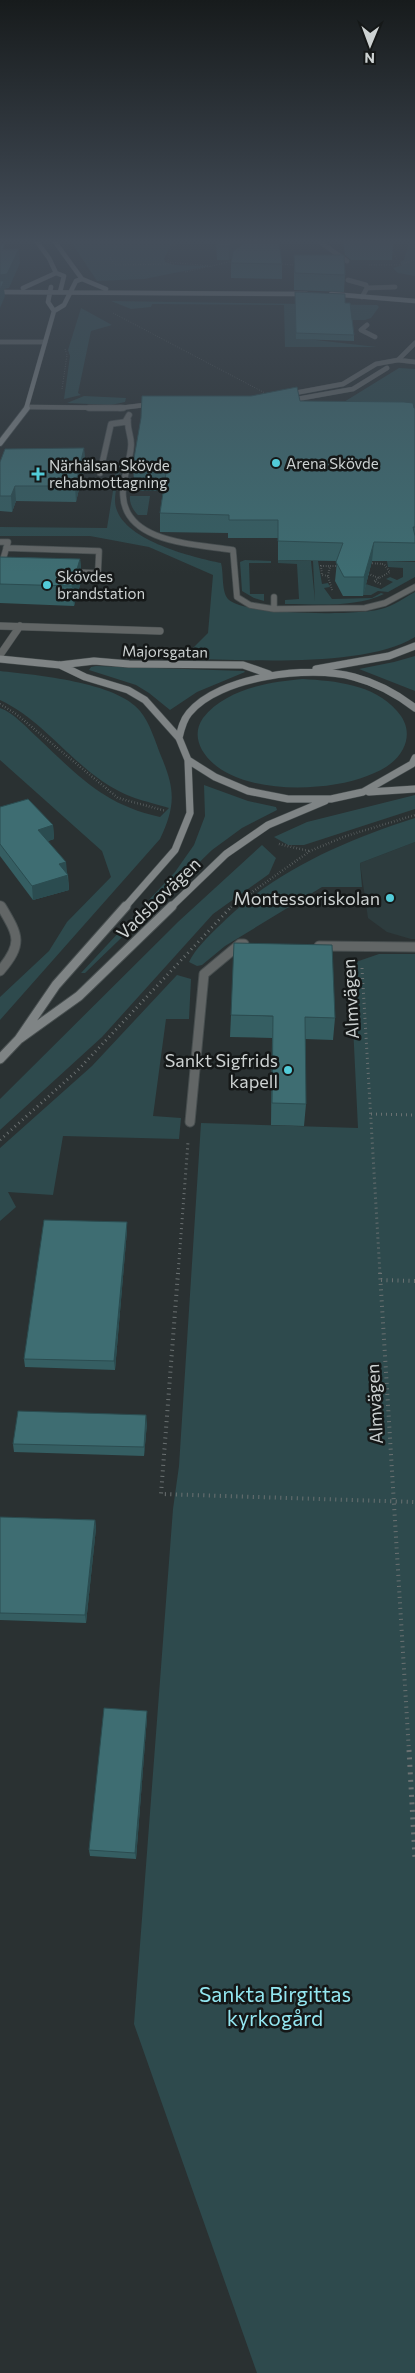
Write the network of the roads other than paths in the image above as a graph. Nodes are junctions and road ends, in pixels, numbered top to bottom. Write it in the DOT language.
graph roads {
  1 [pos="42,353"];
  2 [pos="405,353"];
  3 [pos="398,360"];
  4 [pos="415,362"];
  5 [pos="387,368"];
  6 [pos="272,397"];
  7 [pos="283,403"];
  8 [pos="27,407"];
  9 [pos="120,408"];
  10 [pos="138,408"];
  11 [pos="128,420"];
  12 [pos="0,443"];
  13 [pos="100,473"];
  14 [pos="0,542"];
  15 [pos="6,548"];
  16 [pos="0,570"];
  17 [pos="10,570"];
  18 [pos="59,572"];
  19 [pos="415,587"];
  20 [pos="274,597"];
  21 [pos="274,609"];
  22 [pos="0,626"];
  23 [pos="20,626"];
  24 [pos="160,631"];
  25 [pos="415,646"];
  26 [pos="0,655"];
  27 [pos="0,659"];
  28 [pos="60,665"];
  29 [pos="303,672"];
  30 [pos="269,674"];
  31 [pos="415,708"];
  32 [pos="179,738"];
  33 [pos="415,758"];
  34 [pos="188,760"];
  35 [pos="415,788"];
  36 [pos="363,792"];
  37 [pos="331,799"];
  38 [pos="0,905"];
  39 [pos="250,944"];
  40 [pos="305,946"];
  41 [pos="415,947"];
  42 [pos="0,971"];
  43 [pos="19,1039"];
  44 [pos="0,1059"];
  45 [pos="190,1122"];
  1 -- 8 [label="street"];
  2 -- 3 [label="street"];
  3 -- 4 [label="street"];
  3 -- 6 [label="street"];
  5 -- 7 [label="street"];
  8 -- 9 [label="street"];
  8 -- 12 [label="street"];
  9 -- 10 [label="street"];
  9 -- 11 [label="street"];
  11 -- 13 [label="street"];
  11 -- 21 [label="street"];
  14 -- 15 [label="street"];
  15 -- 16 [label="street"];
  15 -- 18 [label="street"];
  16 -- 17 [label="street"];
  19 -- 21 [label="street"];
  20 -- 21 [label="street"];
  22 -- 23 [label="street"];
  23 -- 24 [label="street"];
  23 -- 26 [label="street"];
  25 -- 29 [label="street"];
  27 -- 28 [label="street, Majorsgatan"];
  28 -- 30 [label="street, Majorsgatan"];
  28 -- 32 [label="street, Majorsgatan"];
  29 -- 30 [label="street"];
  29 -- 31 [label="street"];
  30 -- 32 [label="street"];
  32 -- 34 [label="street, Majorsgatan"];
  33 -- 36 [label="street"];
  34 -- 37 [label="street"];
  34 -- 43 [label="street, Vadsbovägen"];
  35 -- 36 [label="street"];
  36 -- 37 [label="street"];
  37 -- 43 [label="street, Vadsbovägen"];
  38 -- 42 [label="street"];
  39 -- 45 [label="street"];
  40 -- 41 [label="street"];
  43 -- 44 [label="street, Vadsbovägen"];
}
